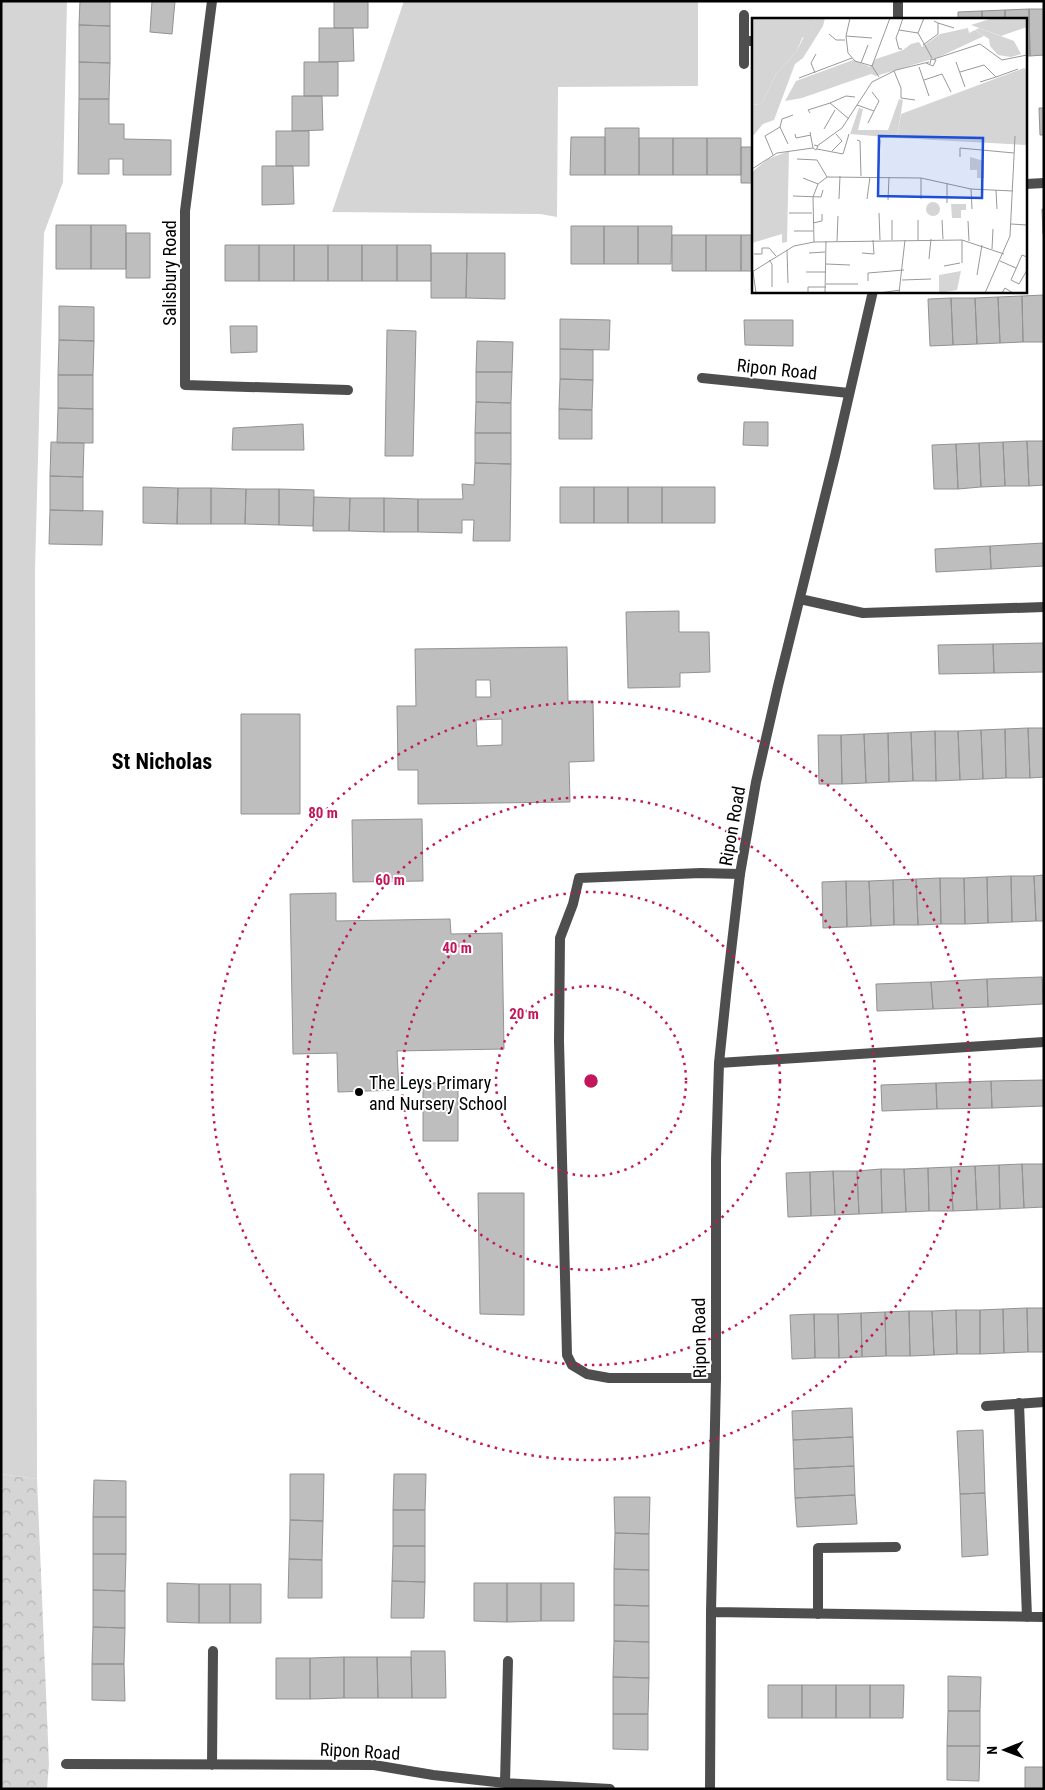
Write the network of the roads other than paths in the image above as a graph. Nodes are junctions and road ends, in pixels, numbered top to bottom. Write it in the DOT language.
graph roads {
  1 [pos="212,1"];
  2 [pos="898,1"];
  3 [pos="744,15"];
  4 [pos="898,18"];
  5 [pos="749,41"];
  6 [pos="744,64"];
  7 [pos="1044,183"];
  8 [pos="1028,184"];
  9 [pos="873,292"];
  10 [pos="702,378"];
  11 [pos="348,390"];
  12 [pos="849,393"];
  13 [pos="800,598"];
  14 [pos="1044,607"];
  15 [pos="740,874"];
  16 [pos="1044,1042"];
  17 [pos="719,1063"];
  18 [pos="716,1378"];
  19 [pos="1044,1402"];
  20 [pos="1019,1403"];
  21 [pos="986,1406"];
  22 [pos="896,1547"];
  23 [pos="711,1612"];
  24 [pos="818,1614"];
  25 [pos="1027,1617"];
  26 [pos="1044,1617"];
  27 [pos="213,1652"];
  28 [pos="508,1661"];
  29 [pos="66,1764"];
  30 [pos="212,1765"];
  31 [pos="505,1783"];
  32 [pos="610,1789"];
  33 [pos="710,1789"];
  1 -- 11 [label="street, Salisbury Road"];
  2 -- 4 [label="street"];
  3 -- 5 [label="street"];
  5 -- 6 [label="street"];
  7 -- 8 [label="street"];
  9 -- 12 [label="street, Ripon Road"];
  10 -- 12 [label="street, Ripon Road"];
  12 -- 13 [label="street, Ripon Road"];
  13 -- 14 [label="street"];
  13 -- 15 [label="street, Ripon Road"];
  15 -- 17 [label="street, Ripon Road"];
  15 -- 18 [label="street"];
  16 -- 17 [label="street"];
  17 -- 18 [label="street, Ripon Road"];
  18 -- 23 [label="street, Ripon Road"];
  19 -- 20 [label="street"];
  20 -- 21 [label="street"];
  20 -- 25 [label="street"];
  22 -- 24 [label="street"];
  23 -- 24 [label="street"];
  23 -- 33 [label="street, Ripon Road"];
  24 -- 25 [label="street"];
  25 -- 26 [label="street"];
  27 -- 30 [label="street"];
  28 -- 31 [label="street"];
  29 -- 30 [label="street, Ripon Road"];
  30 -- 31 [label="street, Ripon Road"];
  31 -- 32 [label="street, Ripon Road"];
}
